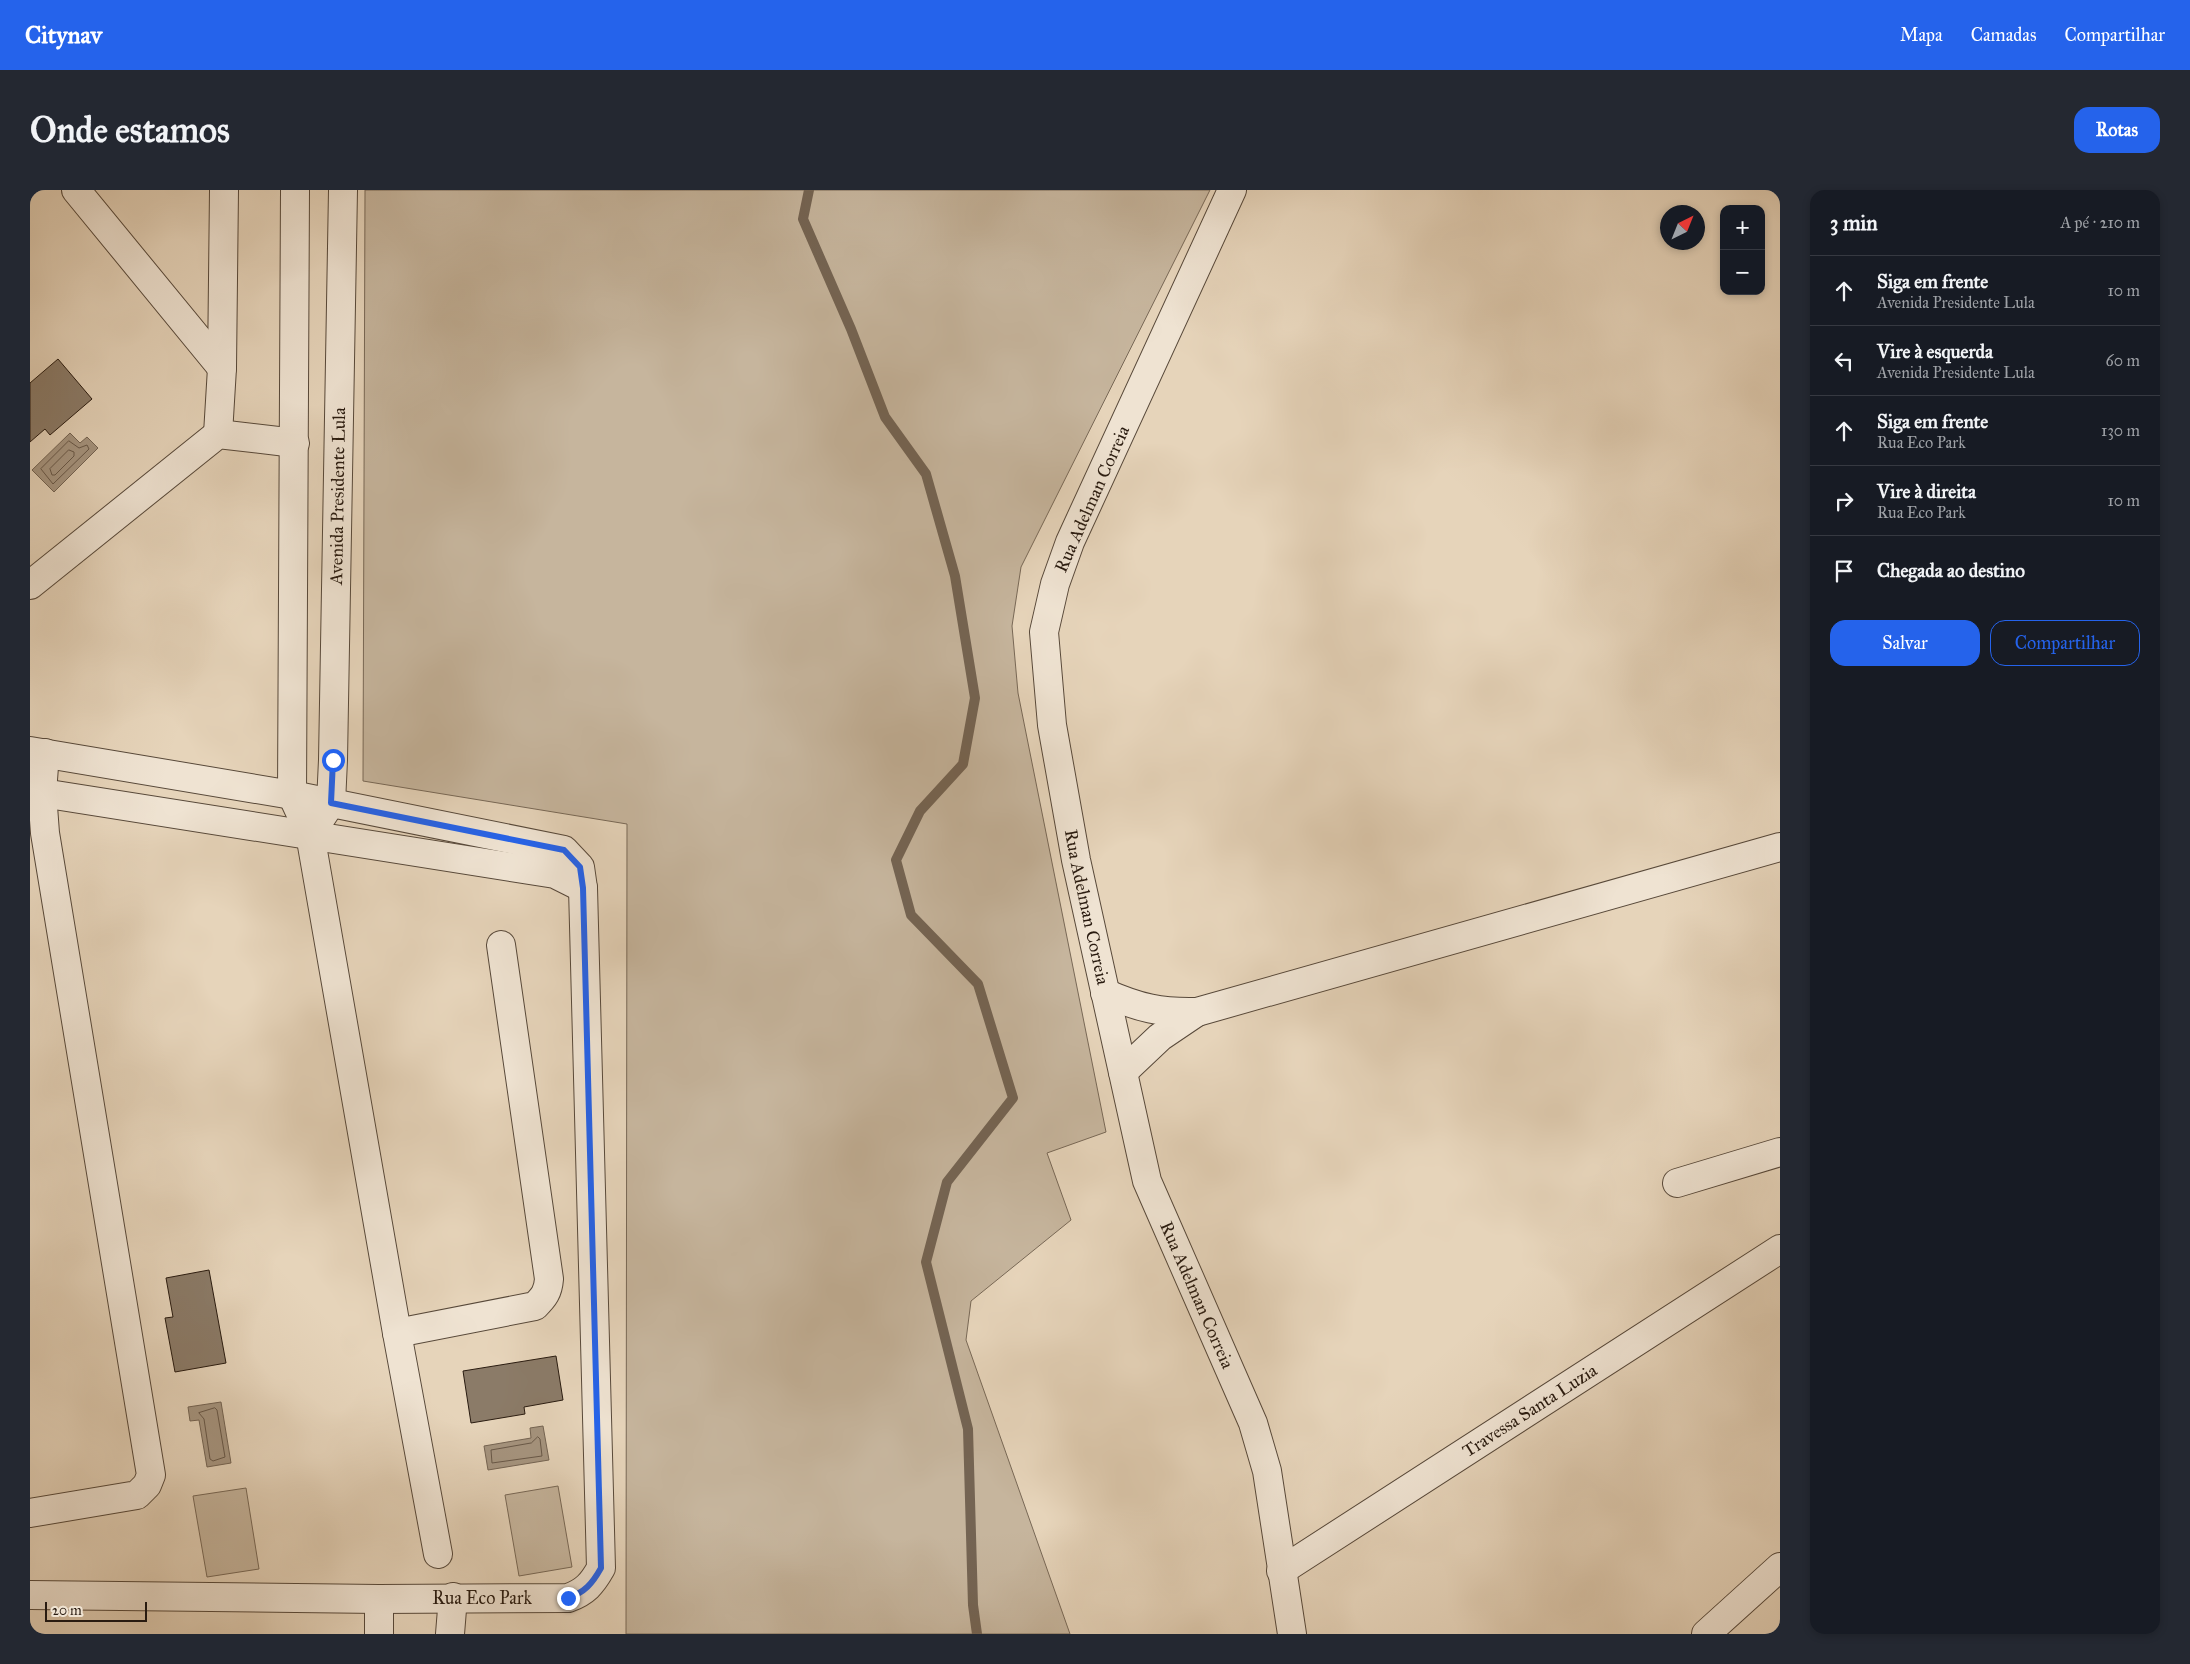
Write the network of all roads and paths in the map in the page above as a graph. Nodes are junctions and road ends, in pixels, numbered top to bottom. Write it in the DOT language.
graph roads {
  1 [pos="76,190"];
  2 [pos="224,190"];
  3 [pos="295,190"];
  4 [pos="343,190"];
  5 [pos="1232,190"];
  6 [pos="222,368"];
  7 [pos="218,434"];
  8 [pos="295,443"];
  9 [pos="30,585"];
  10 [pos="37,752"];
  11 [pos="36,792"];
  12 [pos="292,796"];
  13 [pos="331,803"];
  14 [pos="310,834"];
  15 [pos="1780,847"];
  16 [pos="583,888"];
  17 [pos="501,945"];
  18 [pos="1105,993"];
  19 [pos="1197,1012"];
  20 [pos="1123,1072"];
  21 [pos="1780,1152"];
  22 [pos="1677,1183"];
  23 [pos="1780,1249"];
  24 [pos="397,1333"];
  25 [pos="30,1513"];
  26 [pos="438,1554"];
  27 [pos="1780,1567"];
  28 [pos="1281,1571"];
  29 [pos="30,1595"];
  30 [pos="454,1598"];
  31 [pos="379,1599"];
  32 [pos="379,1634"];
  33 [pos="450,1634"];
  34 [pos="1292,1634"];
  35 [pos="1706,1634"];
  1 -- 6 [label="street"];
  2 -- 6 [label="street"];
  3 -- 8 [label="street"];
  4 -- 13 [label="street, Avenida Presidente Lula"];
  5 -- 18 [label="street, Rua Adelman Correia"];
  6 -- 7 [label="street"];
  7 -- 8 [label="street"];
  7 -- 9 [label="street"];
  8 -- 12 [label="street"];
  10 -- 11 [label="street"];
  10 -- 12 [label="street"];
  11 -- 14 [label="street"];
  11 -- 25 [label="street"];
  12 -- 13 [label="street"];
  12 -- 14 [label="street"];
  13 -- 14 [label="street"];
  13 -- 16 [label="street"];
  14 -- 16 [label="street"];
  14 -- 24 [label="street"];
  15 -- 19 [label="street"];
  16 -- 30 [label="street, Rua Eco Park"];
  17 -- 24 [label="street"];
  18 -- 19 [label="street"];
  18 -- 20 [label="street, Rua Adelman Correia"];
  19 -- 20 [label="street"];
  20 -- 28 [label="street, Rua Adelman Correia"];
  21 -- 22 [label="street"];
  23 -- 28 [label="street, Travessa Santa Luzia"];
  24 -- 26 [label="street"];
  27 -- 35 [label="street"];
  28 -- 34 [label="street, Rua Adelman Correia"];
  29 -- 31 [label="street, Rua Eco Park"];
  30 -- 31 [label="street, Rua Eco Park"];
  30 -- 33 [label="street"];
  31 -- 32 [label="street"];
}
